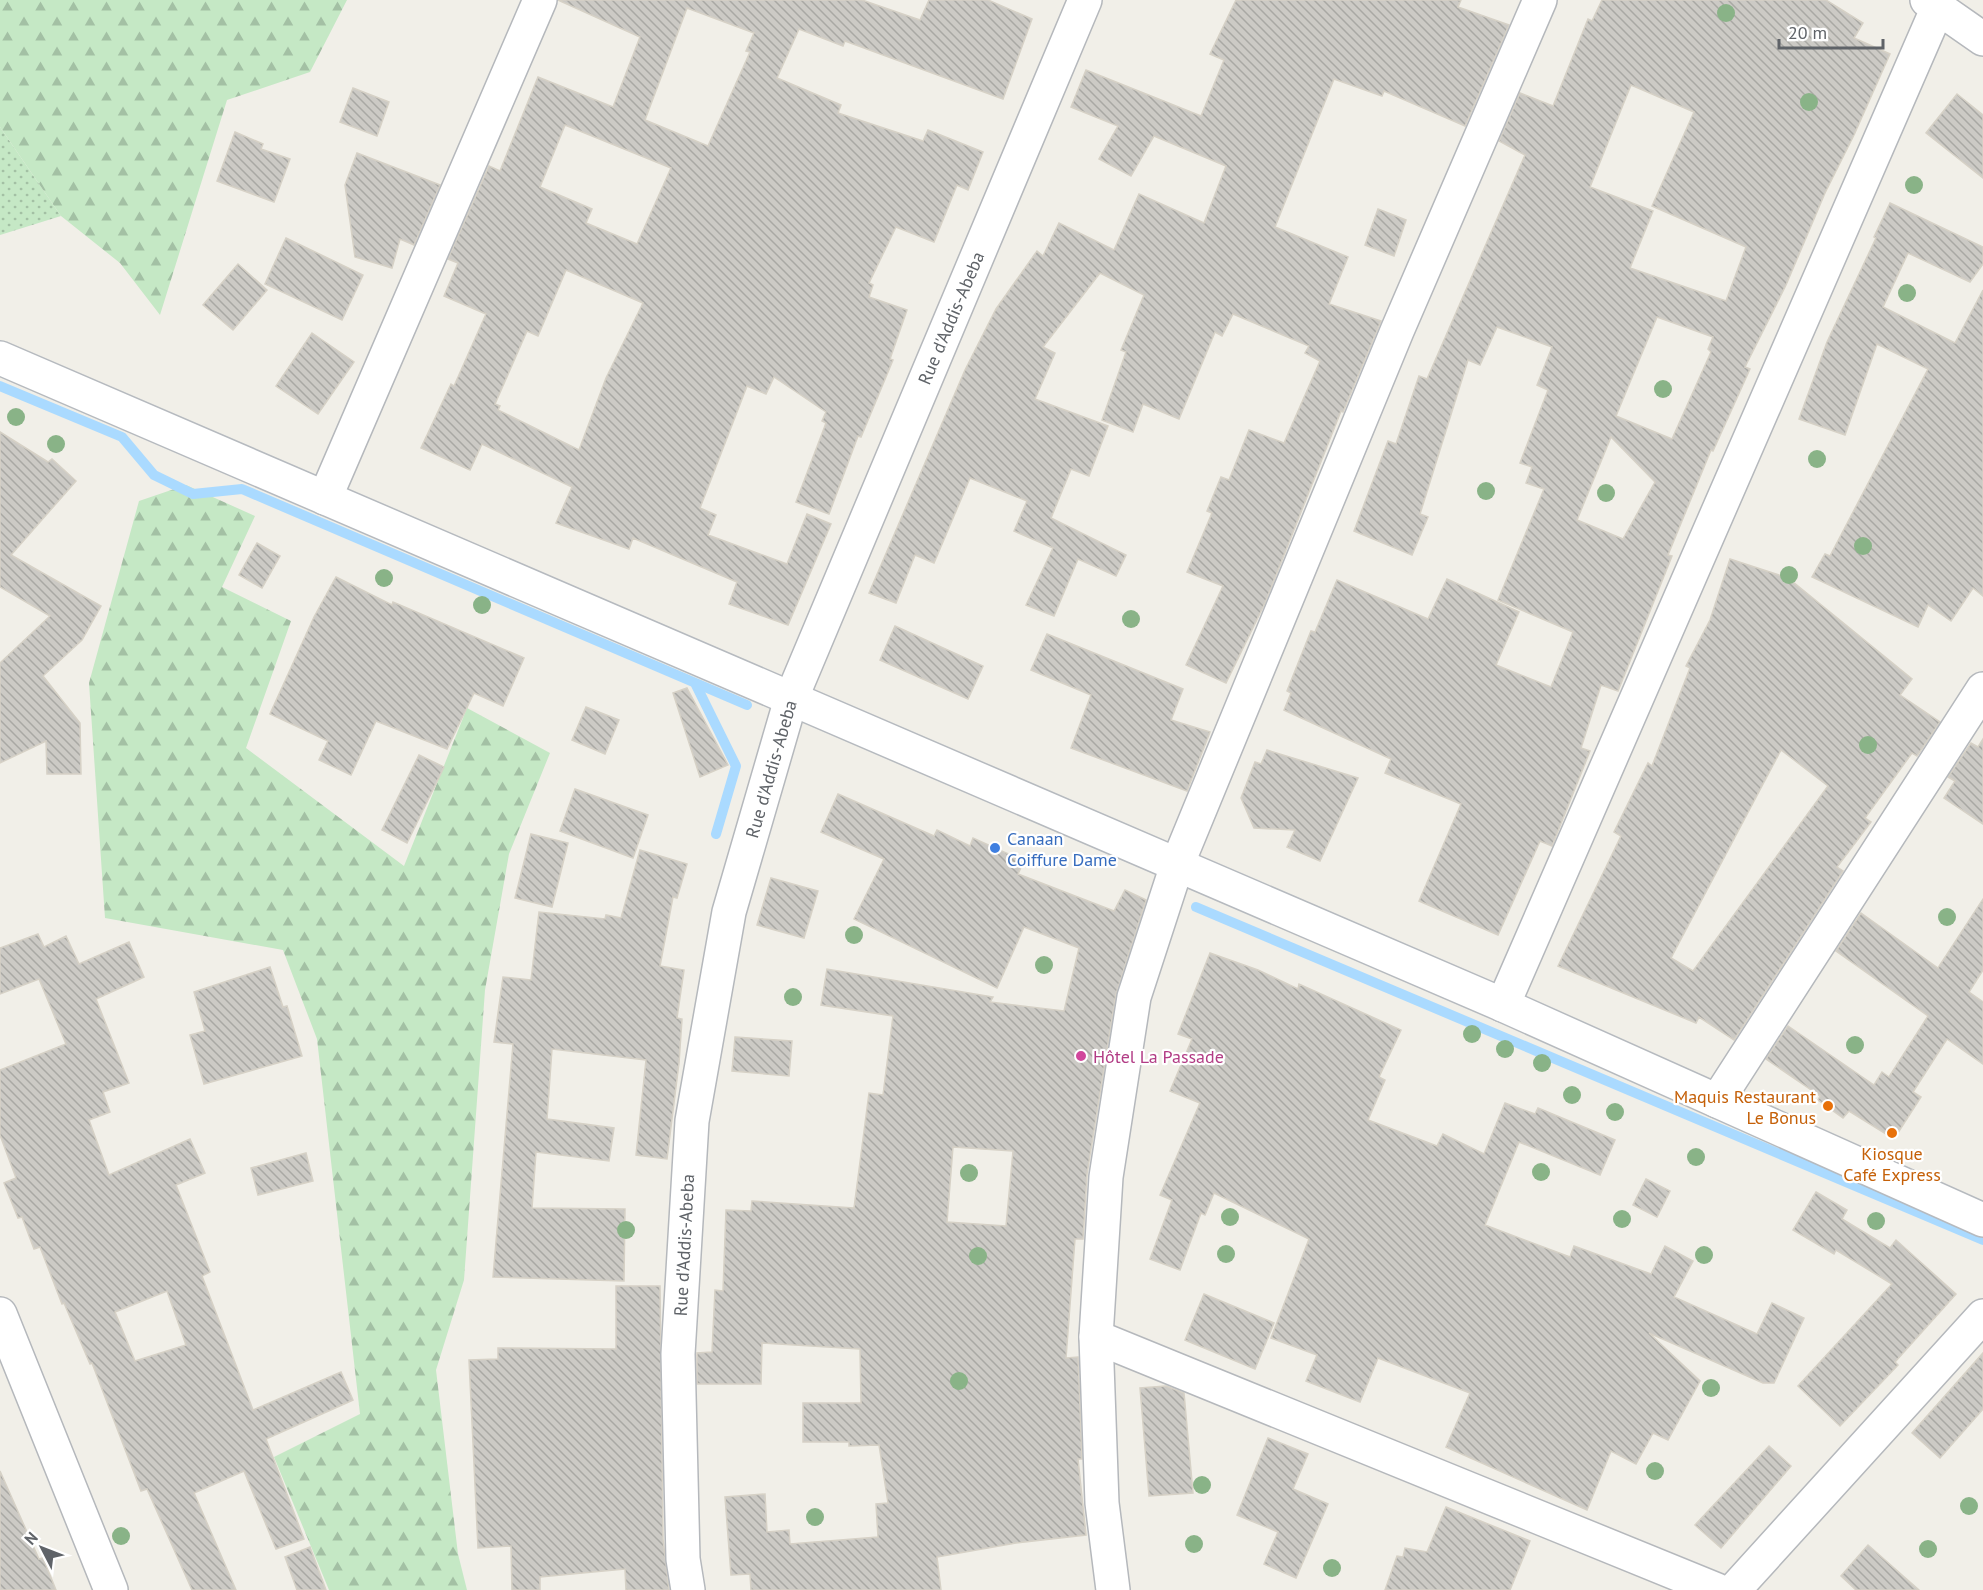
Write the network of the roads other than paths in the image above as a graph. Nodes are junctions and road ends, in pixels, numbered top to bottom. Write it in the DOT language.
graph roads {
  1 [pos="540,0"];
  2 [pos="1085,0"];
  3 [pos="1540,0"];
  4 [pos="1933,4"];
  5 [pos="1983,39"];
  6 [pos="0,358"];
  7 [pos="325,498"];
  8 [pos="1983,689"];
  9 [pos="791,699"];
  10 [pos="1177,865"];
  11 [pos="1503,1005"];
  12 [pos="1717,1101"];
  13 [pos="1983,1220"];
  14 [pos="0,1314"];
  15 [pos="1983,1316"];
  16 [pos="1096,1337"];
  17 [pos="13,1381"];
  18 [pos="111,1590"];
  19 [pos="688,1590"];
  20 [pos="1113,1590"];
  21 [pos="1717,1590"];
  22 [pos="1734,1590"];
  1 -- 7 [label="street"];
  2 -- 9 [label="street, Rue d'Addis-Abeba"];
  3 -- 10 [label="street"];
  4 -- 5 [label="street"];
  4 -- 11 [label="street"];
  6 -- 7 [label="street"];
  7 -- 9 [label="street"];
  8 -- 12 [label="street"];
  9 -- 10 [label="street"];
  9 -- 19 [label="street, Rue d'Addis-Abeba"];
  10 -- 11 [label="street"];
  10 -- 16 [label="street"];
  11 -- 12 [label="street"];
  12 -- 13 [label="street"];
  14 -- 17 [label="street"];
  15 -- 22 [label="street"];
  16 -- 20 [label="street"];
  16 -- 21 [label="street"];
  17 -- 18 [label="street"];
}
